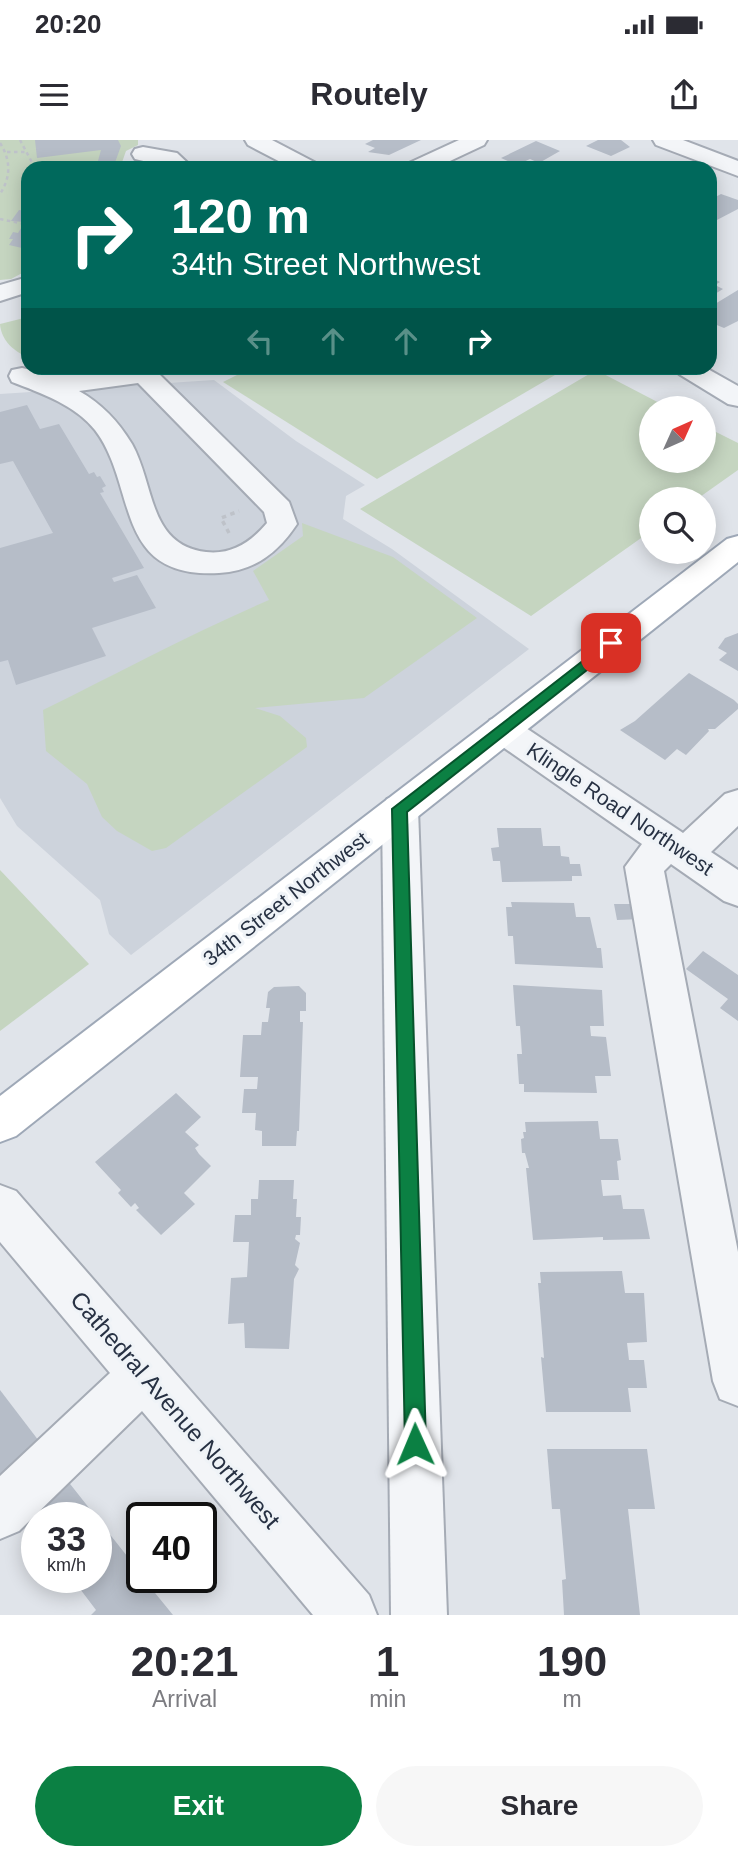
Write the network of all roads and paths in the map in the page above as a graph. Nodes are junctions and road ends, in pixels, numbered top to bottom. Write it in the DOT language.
graph roads {
  1 [pos="20,140"];
  2 [pos="256,140"];
  3 [pos="476,140"];
  4 [pos="664,140"];
  5 [pos="0,143"];
  6 [pos="7,152"];
  7 [pos="26,152"];
  8 [pos="143,154"];
  9 [pos="31,161"];
  10 [pos="173,161"];
  11 [pos="295,161"];
  12 [pos="432,161"];
  13 [pos="738,169"];
  14 [pos="0,194"];
  15 [pos="0,219"];
  16 [pos="21,224"];
  17 [pos="21,287"];
  18 [pos="0,293"];
  19 [pos="23,375"];
  20 [pos="38,375"];
  21 [pos="125,375"];
  22 [pos="150,375"];
  23 [pos="700,375"];
  24 [pos="738,398"];
  25 [pos="239,511"];
  26 [pos="221,518"];
  27 [pos="225,538"];
  28 [pos="234,538"];
  29 [pos="738,546"];
  30 [pos="502,729"];
  31 [pos="738,804"];
  32 [pos="400,809"];
  33 [pos="677,848"];
  34 [pos="738,890"];
  35 [pos="0,1122"];
  36 [pos="0,1207"];
  37 [pos="731,1308"];
  38 [pos="145,1374"];
  39 [pos="738,1381"];
  40 [pos="0,1512"];
  41 [pos="349,1615"];
  42 [pos="419,1615"];
  1 -- 7 [label="path"];
  2 -- 11 [label="street"];
  3 -- 12 [label="street"];
  4 -- 13 [label="street"];
  5 -- 6 [label="path"];
  6 -- 7 [label="path"];
  6 -- 14 [label="path"];
  7 -- 9 [label="path"];
  8 -- 10 [label="street"];
  15 -- 16 [label="path"];
  17 -- 18 [label="street"];
  19 -- 22 [label="street"];
  20 -- 21 [label="street"];
  23 -- 24 [label="street"];
  25 -- 26 [label="path"];
  27 -- 28 [label="path"];
  29 -- 30 [label="main road, 34th Street Northwest"];
  30 -- 32 [label="main road, 34th Street Northwest"];
  30 -- 33 [label="street, Klingle Road Northwest"];
  31 -- 33 [label="street"];
  32 -- 35 [label="main road, 34th Street Northwest"];
  32 -- 42 [label="street"];
  33 -- 34 [label="street, Klingle Road Northwest"];
  33 -- 37 [label="street"];
  36 -- 38 [label="street, Cathedral Avenue Northwest"];
  37 -- 39 [label="street"];
  38 -- 40 [label="street"];
  38 -- 41 [label="street, Cathedral Avenue Northwest"];
}
